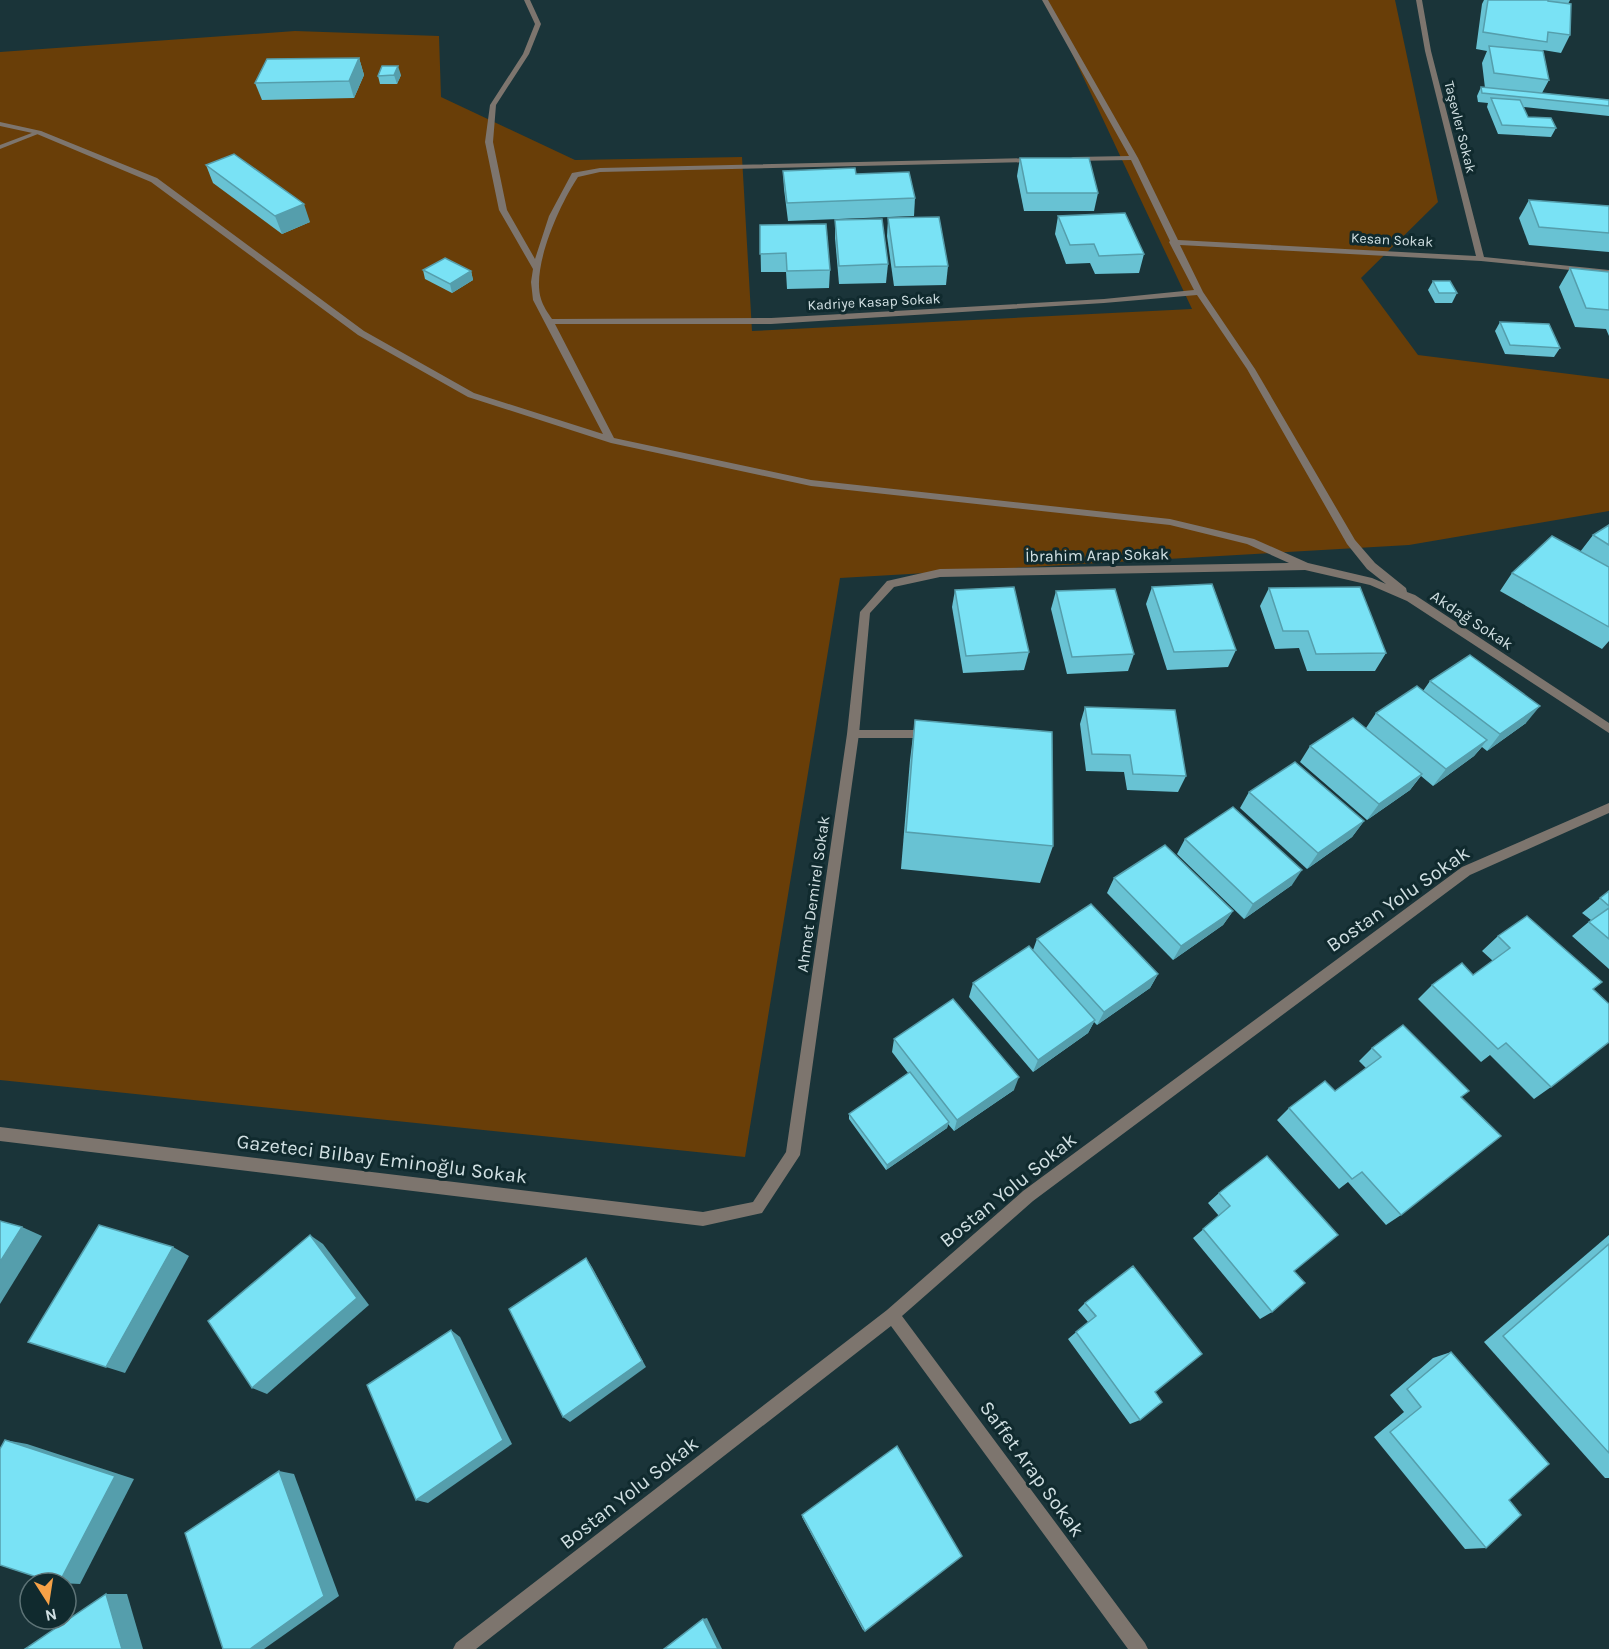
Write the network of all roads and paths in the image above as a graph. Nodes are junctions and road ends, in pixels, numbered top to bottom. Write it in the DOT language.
graph roads {
  1 [pos="527,0"];
  2 [pos="1045,0"];
  3 [pos="1419,0"];
  4 [pos="0,124"];
  5 [pos="39,132"];
  6 [pos="0,147"];
  7 [pos="1134,158"];
  8 [pos="1063,159"];
  9 [pos="1039,160"];
  10 [pos="1173,242"];
  11 [pos="1481,259"];
  12 [pos="536,267"];
  13 [pos="1609,272"];
  14 [pos="1199,292"];
  15 [pos="550,322"];
  16 [pos="611,440"];
  17 [pos="1305,566"];
  18 [pos="891,584"];
  19 [pos="1411,598"];
  20 [pos="1609,729"];
  21 [pos="948,733"];
  22 [pos="853,734"];
  23 [pos="1609,808"];
  24 [pos="0,1134"];
  25 [pos="757,1208"];
  26 [pos="892,1315"];
  27 [pos="462,1649"];
  28 [pos="1138,1649"];
  1 -- 12 [label="street"];
  2 -- 7 [label="street"];
  3 -- 11 [label="street, Taşevler Sokak"];
  4 -- 5 [label="street"];
  5 -- 6 [label="street"];
  5 -- 16 [label="street"];
  7 -- 8 [label="street"];
  7 -- 10 [label="street"];
  9 -- 12 [label="street"];
  10 -- 11 [label="street, Kesan Sokak"];
  10 -- 14 [label="street"];
  11 -- 13 [label="street, Kesan Sokak"];
  12 -- 15 [label="street"];
  14 -- 15 [label="street, Kadriye Kasap Sokak"];
  14 -- 19 [label="street"];
  15 -- 16 [label="street"];
  16 -- 17 [label="street"];
  17 -- 18 [label="street, İbrahim Arap Sokak"];
  17 -- 19 [label="street, Akdağ Sokak"];
  18 -- 22 [label="street, Ahmet Demirel Sokak"];
  19 -- 20 [label="street, Akdağ Sokak"];
  21 -- 22 [label="street"];
  22 -- 25 [label="street, Ahmet Demirel Sokak"];
  23 -- 26 [label="street, Bostan Yolu Sokak"];
  24 -- 25 [label="street, Gazeteci Bilbay Eminoğlu Sokak"];
  26 -- 27 [label="street, Bostan Yolu Sokak"];
  26 -- 28 [label="street, Saffet Arap Sokak"];
}
